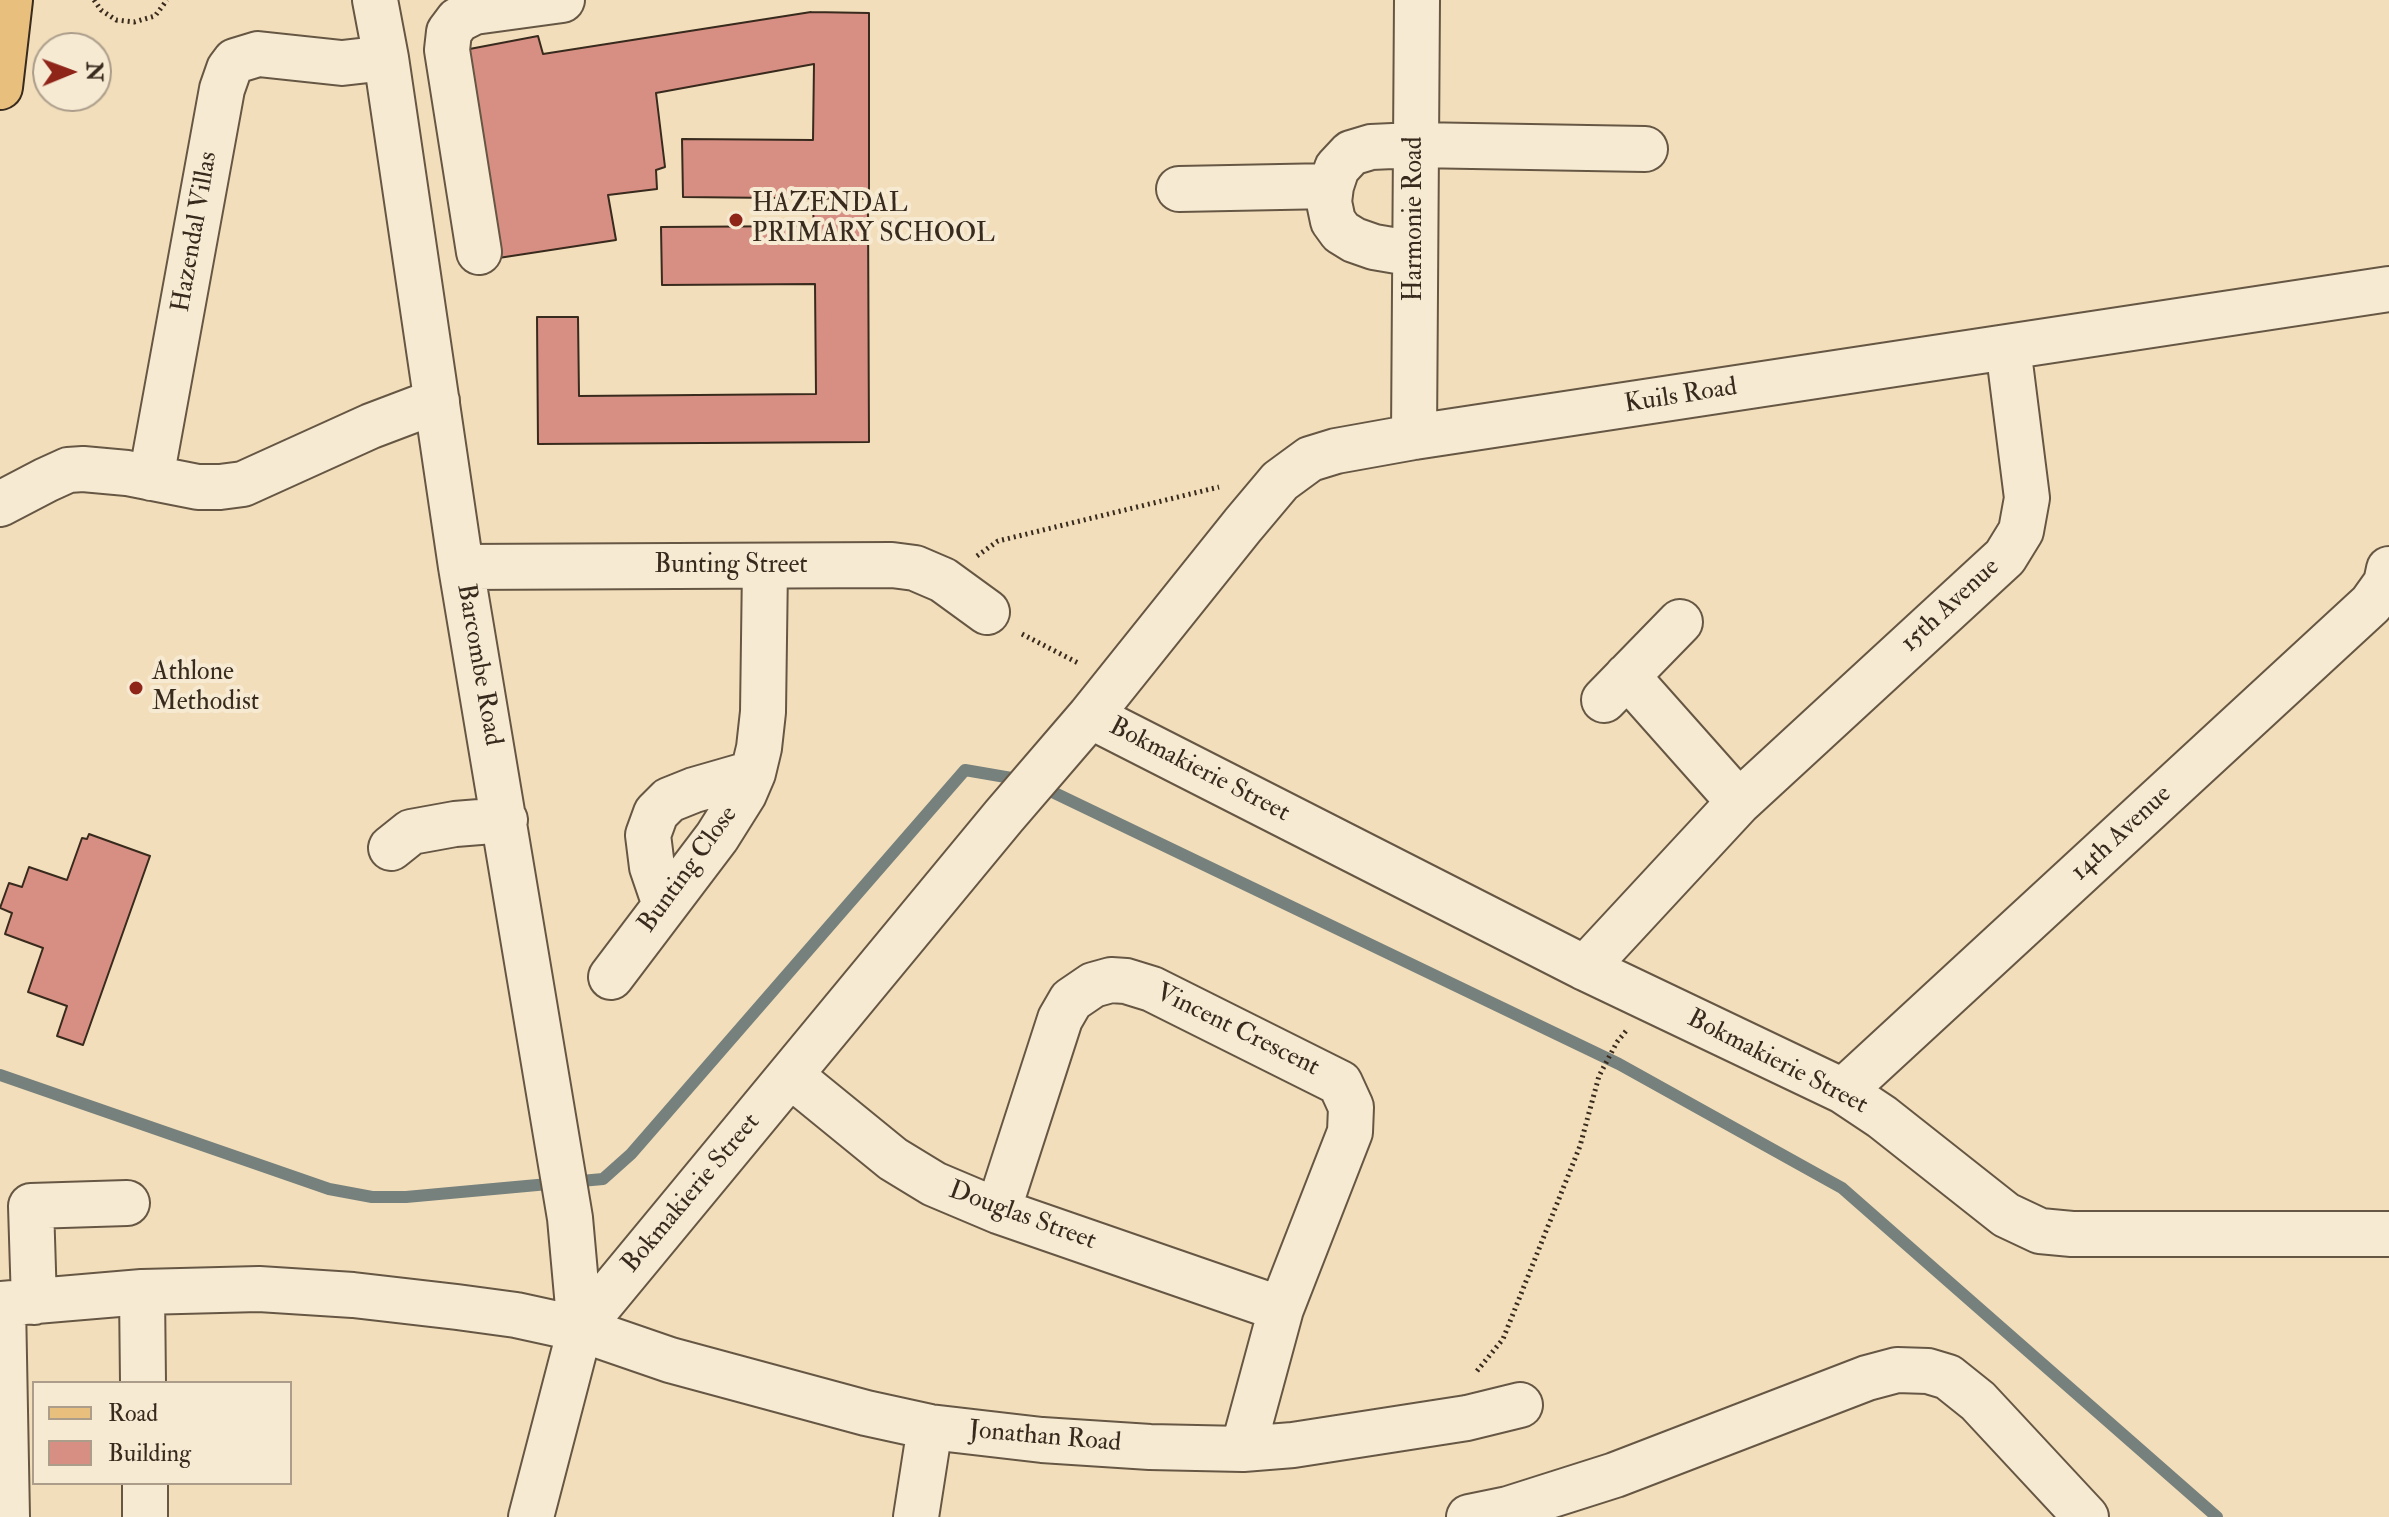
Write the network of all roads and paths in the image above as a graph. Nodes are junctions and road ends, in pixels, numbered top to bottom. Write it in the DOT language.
graph roads {
  1 [pos="10,0"];
  2 [pos="94,0"];
  3 [pos="167,0"];
  4 [pos="375,0"];
  5 [pos="555,0"];
  6 [pos="562,0"];
  7 [pos="1417,0"];
  8 [pos="386,58"];
  9 [pos="0,87"];
  10 [pos="1415,145"];
  11 [pos="1645,149"];
  12 [pos="1331,186"];
  13 [pos="1179,189"];
  14 [pos="479,252"];
  15 [pos="1415,254"];
  16 [pos="2389,289"];
  17 [pos="2008,347"];
  18 [pos="437,401"];
  19 [pos="1414,437"];
  20 [pos="151,478"];
  21 [pos="1220,487"];
  22 [pos="0,504"];
  23 [pos="461,567"];
  24 [pos="765,567"];
  25 [pos="2389,569"];
  26 [pos="943,580"];
  27 [pos="987,612"];
  28 [pos="1680,622"];
  29 [pos="1116,682"];
  30 [pos="1090,716"];
  31 [pos="753,773"];
  32 [pos="1739,802"];
  33 [pos="505,820"];
  34 [pos="391,848"];
  35 [pos="665,905"];
  36 [pos="1585,968"];
  37 [pos="611,977"];
  38 [pos="1617,1042"];
  39 [pos="790,1075"];
  40 [pos="1843,1091"];
  41 [pos="127,1203"];
  42 [pos="998,1211"];
  43 [pos="2389,1234"];
  44 [pos="142,1292"];
  45 [pos="12,1303"];
  46 [pos="1281,1309"];
  47 [pos="580,1329"];
  48 [pos="143,1381"];
  49 [pos="1520,1405"];
  50 [pos="1467,1418"];
  51 [pos="930,1427"];
  52 [pos="1243,1449"];
  53 [pos="145,1485"];
  54 [pos="7,1517"];
  55 [pos="145,1517"];
  56 [pos="531,1517"];
  57 [pos="916,1517"];
  58 [pos="1469,1517"];
  59 [pos="2086,1517"];
  1 -- 9 [label="main road"];
  2 -- 3 [label="path"];
  4 -- 8 [label="street, Barcombe Road"];
  5 -- 6 [label="street"];
  5 -- 14 [label="street"];
  7 -- 10 [label="street, Harmonie Road"];
  8 -- 18 [label="street, Barcombe Road"];
  8 -- 20 [label="street, Hazendal Villas"];
  10 -- 11 [label="street"];
  10 -- 12 [label="street"];
  10 -- 15 [label="street, Harmonie Road"];
  12 -- 13 [label="street"];
  12 -- 15 [label="street"];
  15 -- 19 [label="street, Harmonie Road"];
  16 -- 17 [label="street, Kuils Road"];
  17 -- 19 [label="street, Kuils Road"];
  17 -- 32 [label="street, 15th Avenue"];
  18 -- 20 [label="street"];
  18 -- 23 [label="street, Barcombe Road"];
  19 -- 29 [label="street, Kuils Road"];
  20 -- 22 [label="street"];
  21 -- 26 [label="path"];
  23 -- 24 [label="street, Bunting Street"];
  23 -- 33 [label="street, Barcombe Road"];
  24 -- 26 [label="street, Bunting Street"];
  24 -- 31 [label="street, Bunting Close"];
  25 -- 40 [label="street, 14th Avenue"];
  26 -- 27 [label="street, Bunting Street"];
  27 -- 29 [label="path"];
  28 -- 32 [label="street"];
  29 -- 30 [label="street, Kuils Road"];
  30 -- 36 [label="street, Bokmakierie Street"];
  30 -- 39 [label="street, Bokmakierie Street"];
  31 -- 35 [label="street, Bunting Close"];
  31 -- 35 [label="street"];
  32 -- 36 [label="street, 15th Avenue"];
  33 -- 34 [label="street"];
  33 -- 47 [label="street, Barcombe Road"];
  35 -- 37 [label="street, Bunting Close"];
  36 -- 40 [label="street, Bokmakierie Street"];
  38 -- 50 [label="path"];
  39 -- 42 [label="street, Douglas Street"];
  39 -- 47 [label="street, Bokmakierie Street"];
  40 -- 43 [label="street, Bokmakierie Street"];
  41 -- 45 [label="street"];
  42 -- 46 [label="street, Douglas Street"];
  42 -- 46 [label="street, Vincent Crescent"];
  44 -- 45 [label="street"];
  44 -- 47 [label="street"];
  44 -- 48 [label="street"];
  45 -- 54 [label="street"];
  46 -- 52 [label="street, Vincent Crescent"];
  47 -- 51 [label="street, Jonathan Road"];
  47 -- 56 [label="street"];
  49 -- 50 [label="street, Jonathan Road"];
  50 -- 52 [label="street, Jonathan Road"];
  51 -- 52 [label="street, Jonathan Road"];
  51 -- 57 [label="street"];
  53 -- 55 [label="street"];
  58 -- 59 [label="street"];
}
